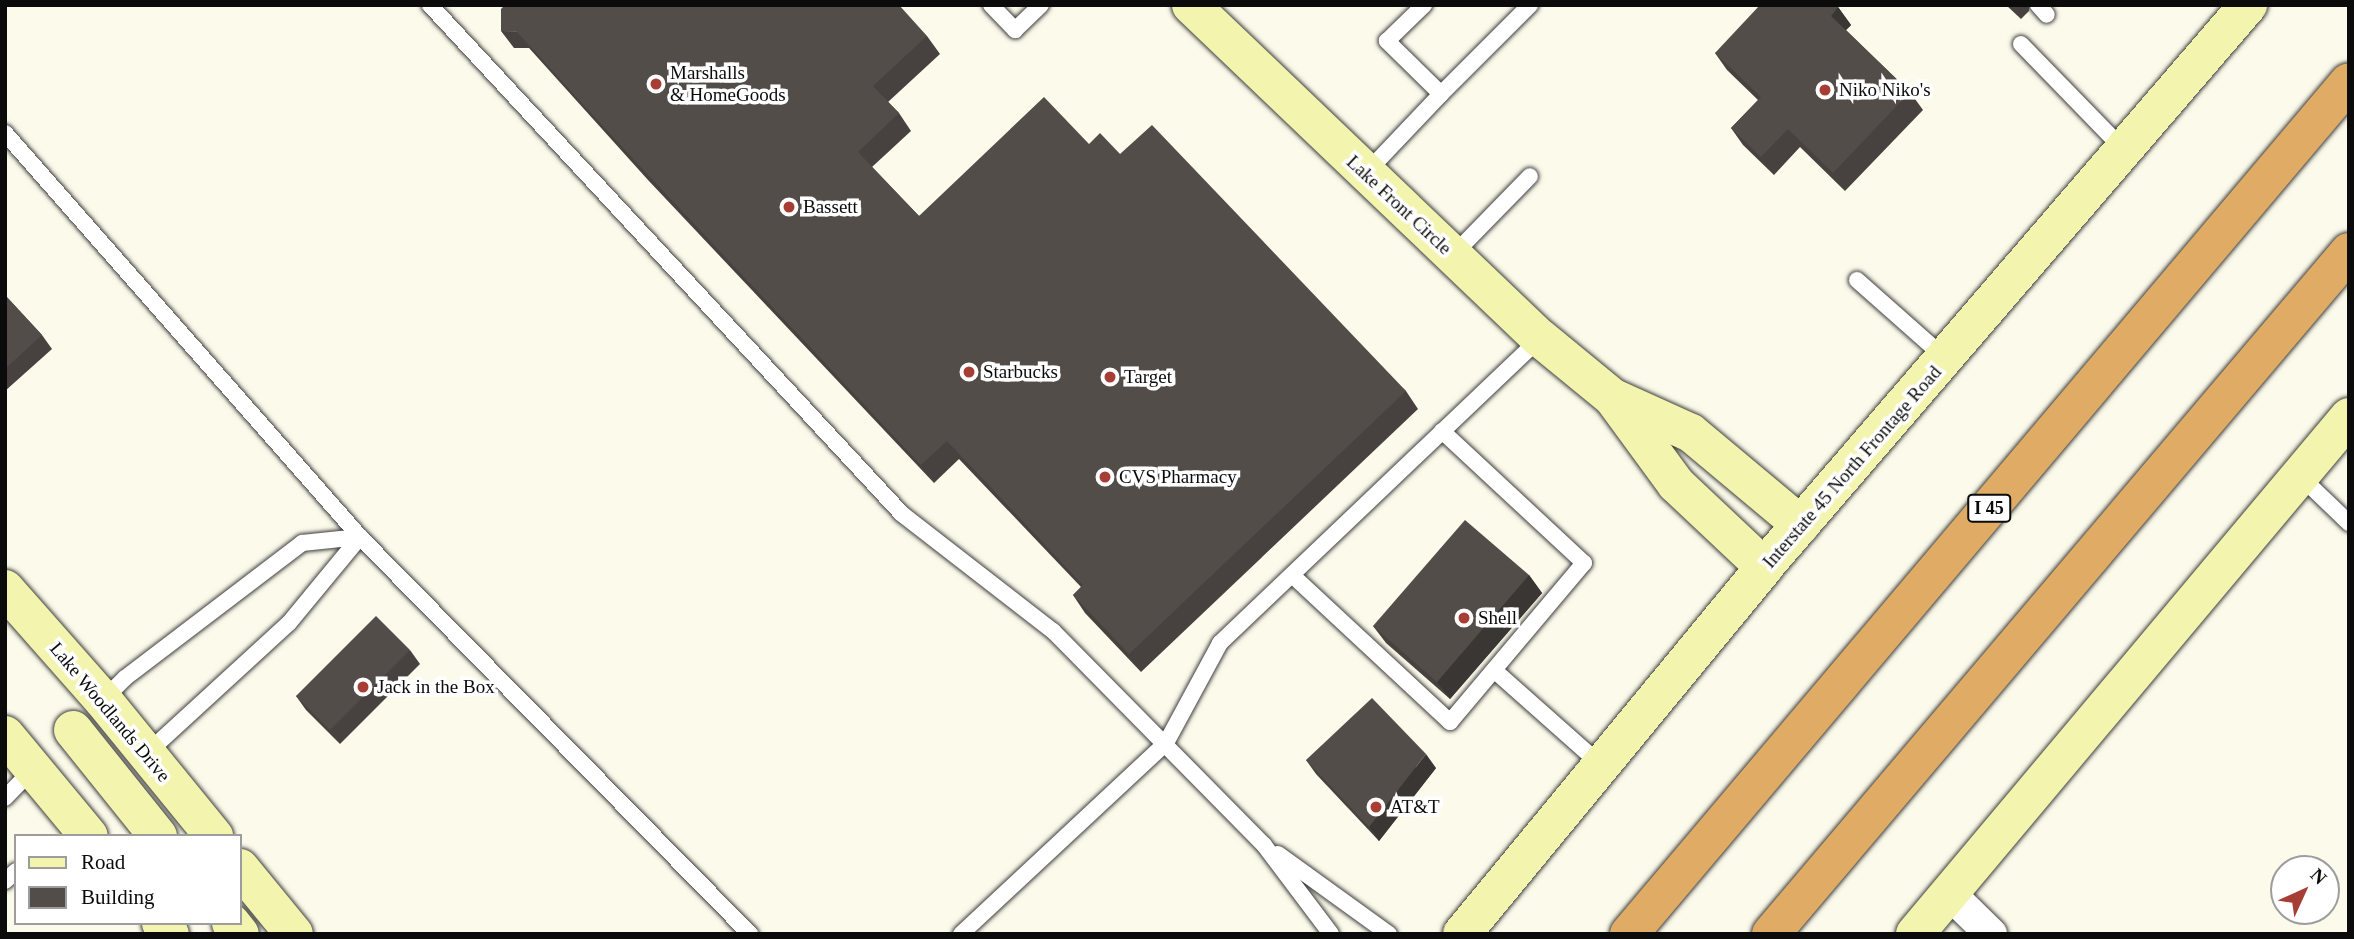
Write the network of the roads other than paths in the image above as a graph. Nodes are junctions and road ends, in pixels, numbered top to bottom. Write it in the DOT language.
graph roads {
  1 [pos="430,5"];
  2 [pos="991,5"];
  3 [pos="1041,5"];
  4 [pos="1191,5"];
  5 [pos="1424,5"];
  6 [pos="1530,5"];
  7 [pos="2248,5"];
  8 [pos="2021,44"];
  9 [pos="2349,82"];
  10 [pos="1441,94"];
  11 [pos="5,133"];
  12 [pos="2124,150"];
  13 [pos="1366,173"];
  14 [pos="1530,176"];
  15 [pos="2349,252"];
  16 [pos="1452,255"];
  17 [pos="1857,279"];
  18 [pos="1540,338"];
  19 [pos="1947,359"];
  20 [pos="1613,398"];
  21 [pos="2349,417"];
  22 [pos="1442,431"];
  23 [pos="2300,475"];
  24 [pos="2349,523"];
  25 [pos="1801,525"];
  26 [pos="360,537"];
  27 [pos="1764,567"];
  28 [pos="1292,575"];
  29 [pos="5,589"];
  30 [pos="1494,670"];
  31 [pos="103,700"];
  32 [pos="73,730"];
  33 [pos="5,735"];
  34 [pos="1166,743"];
  35 [pos="146,754"];
  36 [pos="1600,764"];
  37 [pos="34,768"];
  38 [pos="114,783"];
  39 [pos="5,798"];
  40 [pos="76,827"];
  41 [pos="156,834"];
  42 [pos="212,834"];
  43 [pos="1264,845"];
  44 [pos="242,869"];
  45 [pos="1949,893"];
  46 [pos="1924,930"];
  47 [pos="294,934"];
  48 [pos="750,934"];
  49 [pos="961,934"];
  50 [pos="1331,934"];
  51 [pos="1389,934"];
  52 [pos="1462,934"];
  53 [pos="1629,934"];
  54 [pos="1771,934"];
  55 [pos="1991,934"];
  1 -- 34 [label="lane"];
  2 -- 3 [label="lane"];
  4 -- 13 [label="main road, Lake Front Circle"];
  5 -- 10 [label="lane"];
  6 -- 10 [label="lane"];
  7 -- 12 [label="main road, Interstate 45 North Frontage Road"];
  8 -- 12 [label="lane"];
  9 -- 53 [label="highway, I 45"];
  10 -- 13 [label="lane"];
  11 -- 26 [label="lane"];
  12 -- 19 [label="main road, Interstate 45 North Frontage Road"];
  13 -- 16 [label="main road, Lake Front Circle"];
  14 -- 16 [label="lane"];
  15 -- 54 [label="highway"];
  16 -- 18 [label="main road, Lake Front Circle"];
  17 -- 19 [label="lane"];
  18 -- 20 [label="main road, Lake Front Circle"];
  18 -- 22 [label="lane"];
  19 -- 25 [label="main road, Interstate 45 North Frontage Road"];
  20 -- 25 [label="main road, Lake Front Circle"];
  20 -- 27 [label="main road, Lake Front Circle"];
  21 -- 23 [label="main road"];
  22 -- 28 [label="lane"];
  22 -- 30 [label="lane"];
  23 -- 24 [label="lane"];
  23 -- 45 [label="main road"];
  25 -- 27 [label="main road, Interstate 45 North Frontage Road"];
  26 -- 31 [label="lane"];
  26 -- 35 [label="lane"];
  26 -- 48 [label="lane"];
  27 -- 36 [label="main road, Interstate 45 North Frontage Road"];
  28 -- 30 [label="lane"];
  28 -- 34 [label="lane"];
  29 -- 31 [label="main road, Lake Woodlands Drive"];
  30 -- 36 [label="lane"];
  31 -- 32 [label="main road"];
  31 -- 35 [label="main road, Lake Woodlands Drive"];
  32 -- 37 [label="main road"];
  32 -- 38 [label="main road"];
  33 -- 37 [label="main road"];
  34 -- 43 [label="lane"];
  34 -- 49 [label="lane"];
  35 -- 38 [label="main road"];
  35 -- 42 [label="main road, Lake Woodlands Drive"];
  36 -- 52 [label="main road, Interstate 45 North Frontage Road"];
  37 -- 39 [label="lane"];
  37 -- 40 [label="main road"];
  38 -- 40 [label="main road"];
  38 -- 41 [label="main road"];
  43 -- 50 [label="lane"];
  43 -- 51 [label="lane"];
  44 -- 47 [label="main road"];
  45 -- 46 [label="main road"];
  45 -- 55 [label="street"];
}
